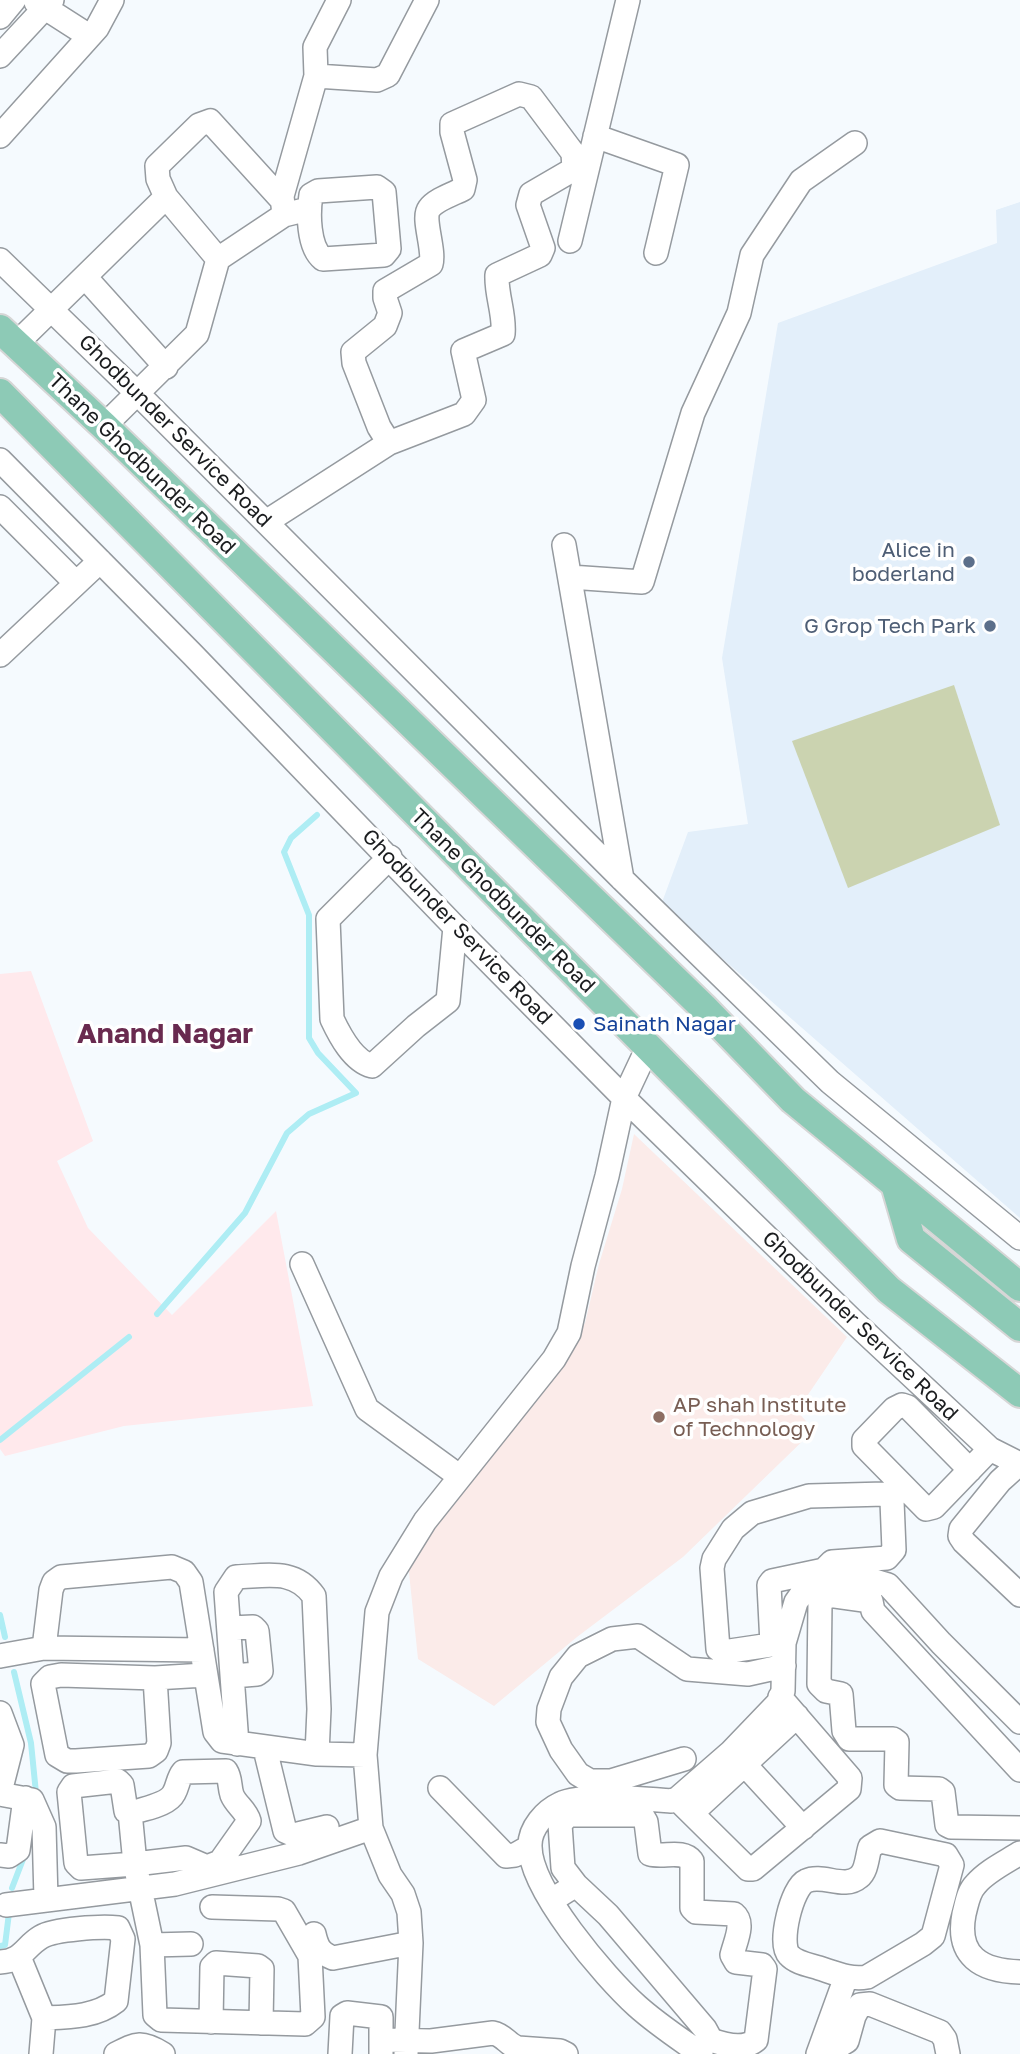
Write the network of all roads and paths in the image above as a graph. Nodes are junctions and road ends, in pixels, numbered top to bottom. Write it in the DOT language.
graph roads {
  1 [pos="14,0"];
  2 [pos="112,0"];
  3 [pos="339,0"];
  4 [pos="427,0"];
  5 [pos="628,0"];
  6 [pos="44,3"];
  7 [pos="0,17"];
  8 [pos="89,36"];
  9 [pos="0,56"];
  10 [pos="316,76"];
  11 [pos="0,136"];
  12 [pos="595,136"];
  13 [pos="855,143"];
  14 [pos="166,197"];
  15 [pos="283,207"];
  16 [pos="309,209"];
  17 [pos="570,241"];
  18 [pos="656,253"];
  19 [pos="0,260"];
  20 [pos="218,260"];
  21 [pos="85,277"];
  22 [pos="52,309"];
  23 [pos="8,337"];
  24 [pos="166,367"];
  25 [pos="0,393"];
  26 [pos="137,393"];
  27 [pos="104,426"];
  28 [pos="389,443"];
  29 [pos="0,460"];
  30 [pos="0,507"];
  31 [pos="265,522"];
  32 [pos="564,545"];
  33 [pos="100,561"];
  34 [pos="570,578"];
  35 [pos="76,583"];
  36 [pos="0,655"];
  37 [pos="390,857"];
  38 [pos="622,879"];
  39 [pos="455,927"];
  40 [pos="648,1047"];
  41 [pos="624,1098"];
  42 [pos="895,1184"];
  43 [pos="1020,1238"];
  44 [pos="302,1264"];
  45 [pos="1020,1287"];
  46 [pos="1020,1326"];
  47 [pos="1020,1393"];
  48 [pos="990,1449"];
  49 [pos="1020,1463"];
  50 [pos="970,1470"];
  51 [pos="459,1476"];
  52 [pos="1020,1595"];
  53 [pos="778,1643"];
  54 [pos="941,1643"];
  55 [pos="44,1648"];
  56 [pos="202,1650"];
  57 [pos="0,1656"];
  58 [pos="921,1663"];
  59 [pos="784,1666"];
  60 [pos="205,1675"];
  61 [pos="155,1678"];
  62 [pos="780,1697"];
  63 [pos="0,1713"];
  64 [pos="797,1716"];
  65 [pos="1020,1722"];
  66 [pos="237,1744"];
  67 [pos="265,1749"];
  68 [pos="317,1754"];
  69 [pos="365,1755"];
  70 [pos="684,1759"];
  71 [pos="1017,1760"];
  72 [pos="744,1765"];
  73 [pos="440,1788"];
  74 [pos="0,1793"];
  75 [pos="25,1798"];
  76 [pos="685,1806"];
  77 [pos="130,1812"];
  78 [pos="372,1828"];
  79 [pos="803,1828"];
  80 [pos="1020,1828"];
  81 [pos="296,1844"];
  82 [pos="529,1847"];
  83 [pos="1020,1853"];
  84 [pos="0,1855"];
  85 [pos="135,1864"];
  86 [pos="576,1885"];
  87 [pos="140,1888"];
  88 [pos="73,1896"];
  89 [pos="46,1899"];
  90 [pos="552,1900"];
  91 [pos="6,1905"];
  92 [pos="212,1907"];
  93 [pos="79,1929"];
  94 [pos="314,1934"];
  95 [pos="411,1943"];
  96 [pos="191,1944"];
  97 [pos="152,1945"];
  98 [pos="9,1959"];
  99 [pos="1020,1972"];
  100 [pos="846,1977"];
  101 [pos="44,2018"];
  102 [pos="211,2022"];
  103 [pos="261,2023"];
  104 [pos="381,2047"];
  105 [pos="407,2047"];
  106 [pos="439,2047"];
  107 [pos="41,2054"];
  108 [pos="116,2054"];
  109 [pos="163,2054"];
  110 [pos="340,2054"];
  111 [pos="566,2054"];
  112 [pos="701,2054"];
  113 [pos="818,2054"];
  114 [pos="833,2054"];
  115 [pos="948,2054"];
  1 -- 7 [label="street"];
  2 -- 8 [label="street"];
  3 -- 10 [label="street"];
  4 -- 10 [label="street"];
  5 -- 12 [label="street"];
  6 -- 8 [label="street"];
  6 -- 9 [label="street"];
  8 -- 11 [label="street"];
  10 -- 15 [label="street"];
  12 -- 17 [label="street"];
  12 -- 18 [label="street"];
  13 -- 34 [label="street"];
  14 -- 15 [label="street"];
  14 -- 20 [label="street"];
  14 -- 21 [label="street"];
  15 -- 16 [label="street"];
  15 -- 20 [label="street"];
  19 -- 22 [label="street, Ghodbunder Service Road"];
  20 -- 24 [label="street"];
  21 -- 22 [label="street"];
  21 -- 24 [label="street"];
  22 -- 23 [label="street"];
  22 -- 26 [label="street, Ghodbunder Service Road"];
  23 -- 27 [label="main road, Thane Ghodbunder Road"];
  24 -- 26 [label="street"];
  25 -- 40 [label="main road, Thane Ghodbunder Road"];
  26 -- 27 [label="street"];
  26 -- 31 [label="street, Ghodbunder Service Road"];
  27 -- 42 [label="main road, Thane Ghodbunder Road"];
  28 -- 28 [label="street"];
  28 -- 31 [label="street"];
  29 -- 33 [label="street, Ghodbunder Service Road"];
  30 -- 35 [label="street"];
  31 -- 38 [label="street, Ghodbunder Service Road"];
  32 -- 34 [label="street"];
  33 -- 35 [label="street"];
  33 -- 37 [label="street, Ghodbunder Service Road"];
  34 -- 38 [label="street"];
  35 -- 36 [label="street"];
  37 -- 39 [label="street, Ghodbunder Service Road"];
  37 -- 39 [label="street"];
  38 -- 43 [label="street, Ghodbunder Service Road"];
  39 -- 41 [label="street, Ghodbunder Service Road"];
  40 -- 41 [label="street"];
  40 -- 47 [label="main road, Thane Ghodbunder Road"];
  41 -- 48 [label="street, Ghodbunder Service Road"];
  41 -- 51 [label="street"];
  42 -- 45 [label="main road, Thane Ghodbunder Road"];
  42 -- 46 [label="main road"];
  44 -- 51 [label="street"];
  48 -- 49 [label="street, Ghodbunder Service Road"];
  48 -- 50 [label="street"];
  49 -- 52 [label="street"];
  50 -- 50 [label="street"];
  51 -- 69 [label="street"];
  53 -- 53 [label="street"];
  53 -- 54 [label="street"];
  53 -- 59 [label="street"];
  54 -- 58 [label="street"];
  54 -- 65 [label="street"];
  55 -- 56 [label="street"];
  55 -- 56 [label="street"];
  55 -- 57 [label="street"];
  56 -- 60 [label="street"];
  58 -- 71 [label="street"];
  58 -- 80 [label="street"];
  59 -- 62 [label="street"];
  59 -- 70 [label="street"];
  60 -- 61 [label="street"];
  60 -- 66 [label="street"];
  61 -- 61 [label="street"];
  62 -- 64 [label="street"];
  62 -- 76 [label="street"];
  63 -- 74 [label="street"];
  64 -- 72 [label="street"];
  64 -- 79 [label="street"];
  66 -- 67 [label="street"];
  66 -- 68 [label="street"];
  67 -- 68 [label="street"];
  67 -- 81 [label="street"];
  68 -- 69 [label="street"];
  69 -- 78 [label="street"];
  72 -- 76 [label="street"];
  72 -- 79 [label="street"];
  73 -- 82 [label="street"];
  74 -- 75 [label="street"];
  75 -- 84 [label="street"];
  75 -- 89 [label="street"];
  76 -- 79 [label="street"];
  76 -- 82 [label="street"];
  77 -- 85 [label="street"];
  77 -- 85 [label="street"];
  77 -- 85 [label="street"];
  78 -- 81 [label="street"];
  78 -- 95 [label="street"];
  81 -- 87 [label="street"];
  82 -- 90 [label="street"];
  83 -- 99 [label="street"];
  85 -- 87 [label="street"];
  86 -- 86 [label="street"];
  86 -- 90 [label="street"];
  87 -- 88 [label="street"];
  87 -- 97 [label="street"];
  88 -- 89 [label="street"];
  88 -- 93 [label="street"];
  89 -- 91 [label="street"];
  90 -- 112 [label="street"];
  92 -- 103 [label="street"];
  93 -- 98 [label="street"];
  93 -- 101 [label="street"];
  94 -- 95 [label="street"];
  95 -- 105 [label="street"];
  96 -- 97 [label="street"];
  97 -- 102 [label="street"];
  98 -- 101 [label="street"];
  100 -- 100 [label="street"];
  100 -- 113 [label="street"];
  101 -- 107 [label="street"];
  102 -- 103 [label="street"];
  102 -- 103 [label="street"];
  104 -- 105 [label="street"];
  104 -- 110 [label="street"];
  105 -- 106 [label="street"];
  106 -- 111 [label="street"];
  108 -- 109 [label="street"];
  114 -- 115 [label="street"];
}
